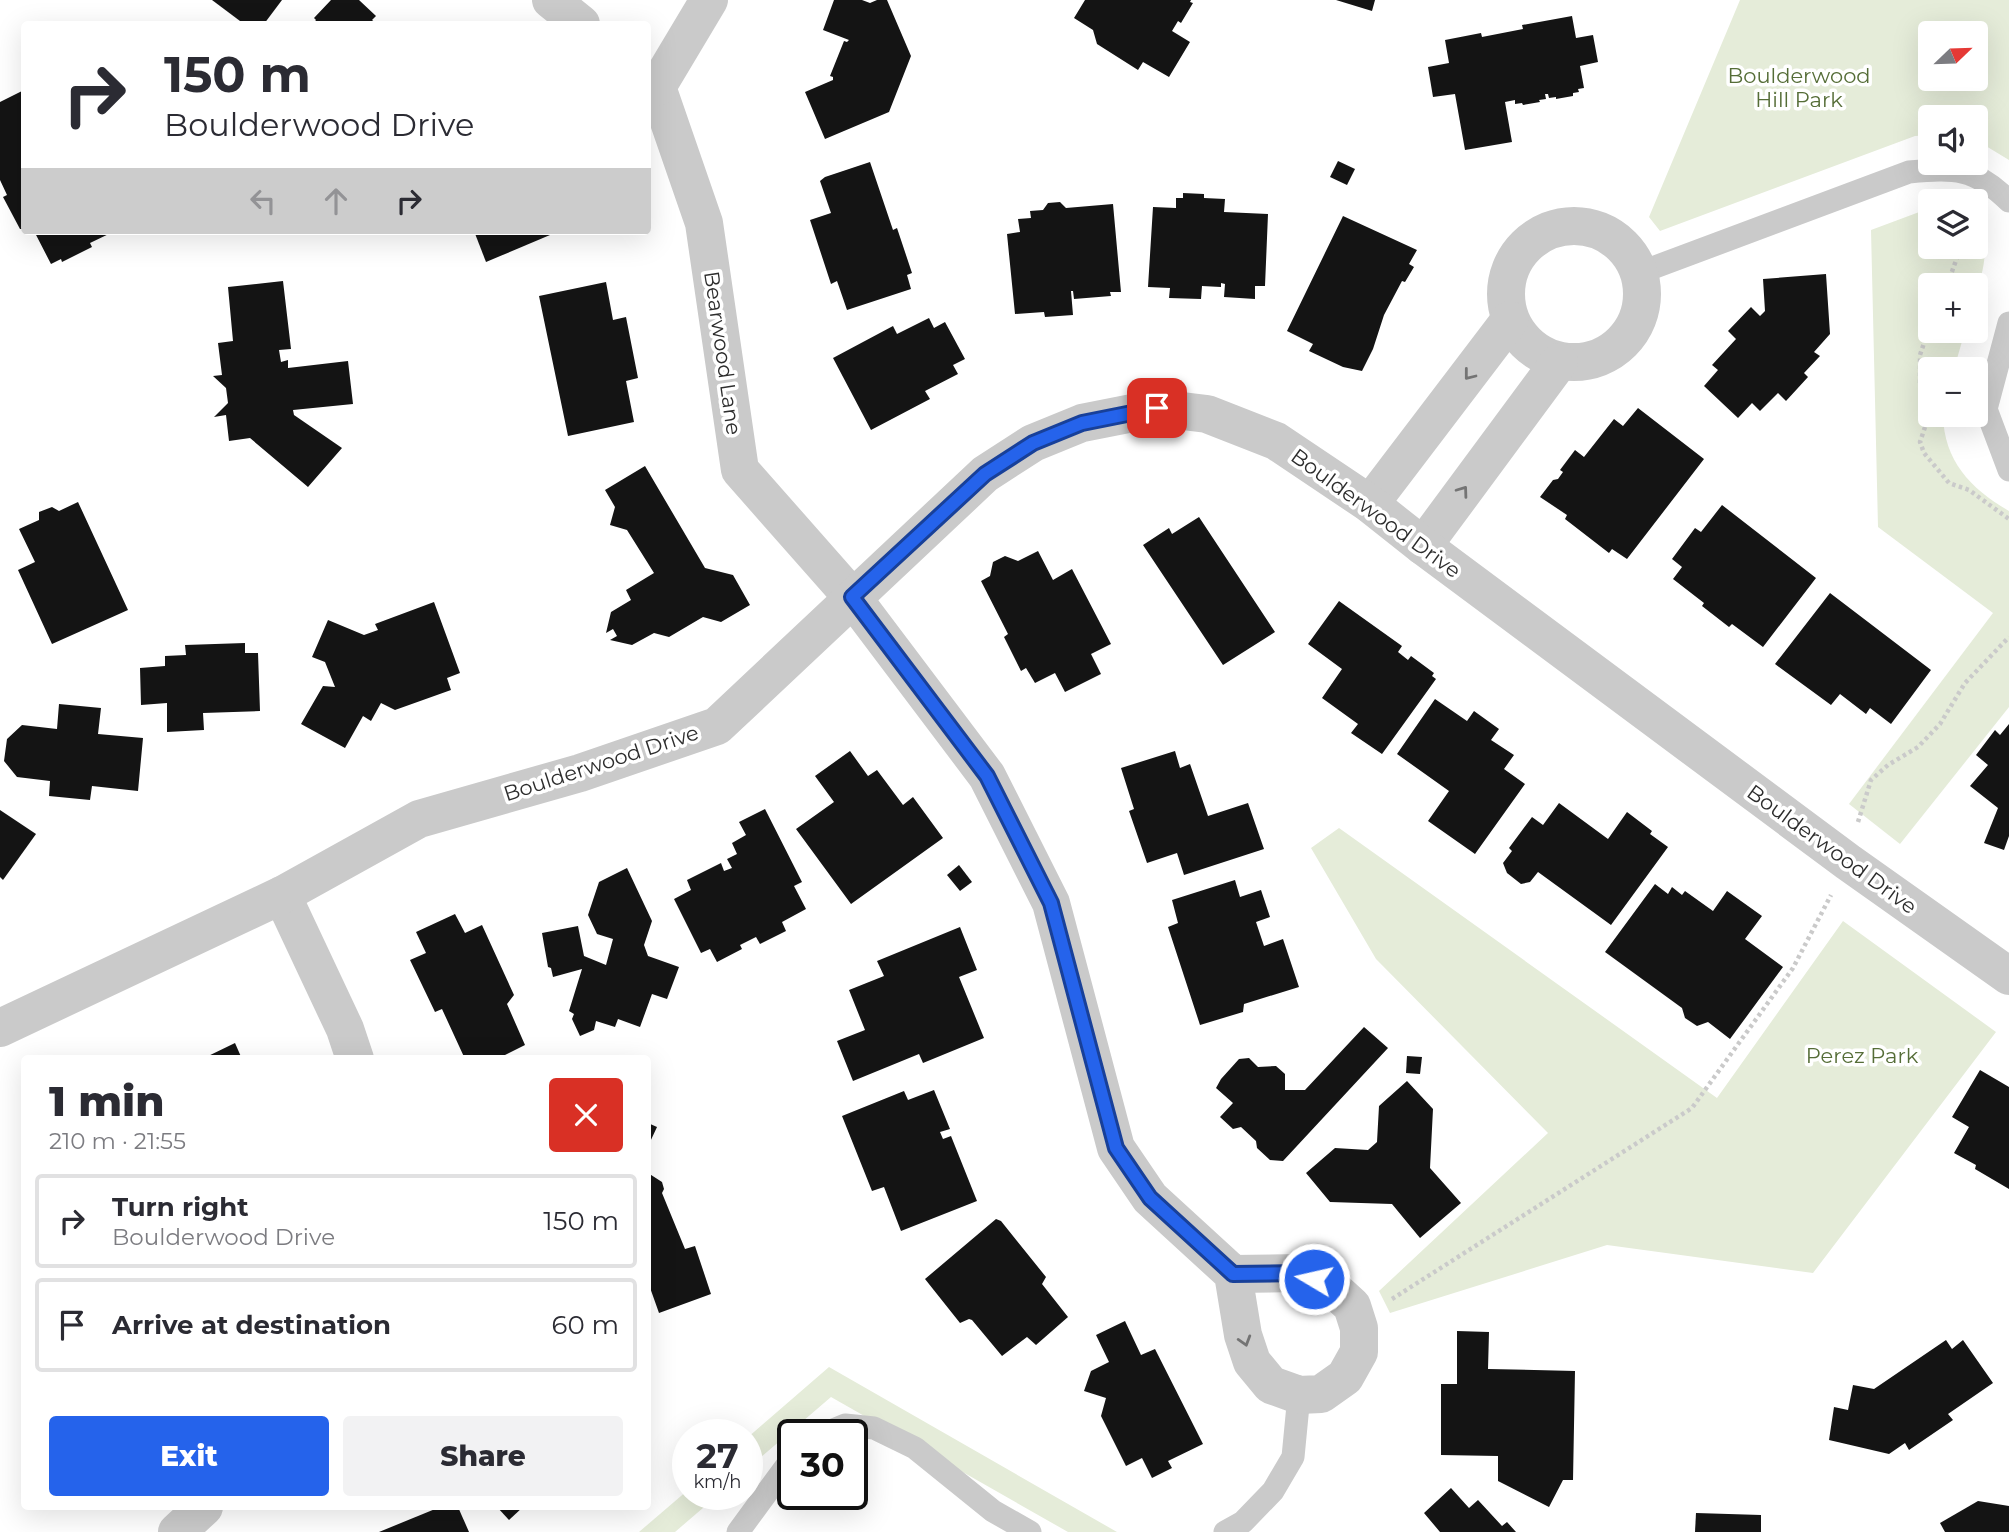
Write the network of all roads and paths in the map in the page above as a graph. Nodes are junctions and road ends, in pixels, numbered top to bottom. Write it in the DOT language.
graph roads {
  1 [pos="551,0"];
  2 [pos="709,0"];
  3 [pos="577,21"];
  4 [pos="652,83"];
  5 [pos="2009,201"];
  6 [pos="1639,273"];
  7 [pos="1510,320"];
  8 [pos="2009,323"];
  9 [pos="1924,343"];
  10 [pos="1559,362"];
  11 [pos="2009,470"];
  12 [pos="1370,504"];
  13 [pos="2009,519"];
  14 [pos="1423,546"];
  15 [pos="852,597"];
  16 [pos="2009,637"];
  17 [pos="1848,862"];
  18 [pos="282,895"];
  19 [pos="2009,976"];
  20 [pos="0,1028"];
  21 [pos="354,1055"];
  22 [pos="1233,1274"];
  23 [pos="1356,1316"];
  24 [pos="1299,1395"];
  25 [pos="868,1427"];
  26 [pos="777,1479"];
  27 [pos="201,1510"];
  28 [pos="177,1532"];
  29 [pos="738,1532"];
  30 [pos="1030,1532"];
  31 [pos="1225,1532"];
  1 -- 3 [label="street"];
  2 -- 4 [label="street"];
  4 -- 15 [label="street, Bearwood Lane"];
  5 -- 6 [label="lane"];
  6 -- 7 [label="street"];
  6 -- 10 [label="street"];
  7 -- 10 [label="street"];
  7 -- 12 [label="street, one-way"];
  8 -- 11 [label="lane"];
  9 -- 13 [label="path"];
  14 -- 10 [label="street, one-way"];
  12 -- 14 [label="street, Boulderwood Drive"];
  12 -- 15 [label="street, Boulderwood Drive"];
  14 -- 17 [label="street, Boulderwood Drive"];
  15 -- 18 [label="street, Boulderwood Drive"];
  15 -- 22 [label="street, Bearwood Lane"];
  16 -- 17 [label="path"];
  17 -- 19 [label="street, Boulderwood Drive"];
  17 -- 23 [label="path"];
  18 -- 20 [label="street, Boulderwood Drive"];
  18 -- 21 [label="street"];
  22 -- 23 [label="street"];
  22 -- 24 [label="street, one-way"];
  23 -- 24 [label="street"];
  24 -- 31 [label="lane"];
  25 -- 30 [label="lane"];
  26 -- 29 [label="lane"];
  27 -- 28 [label="street"];
}
